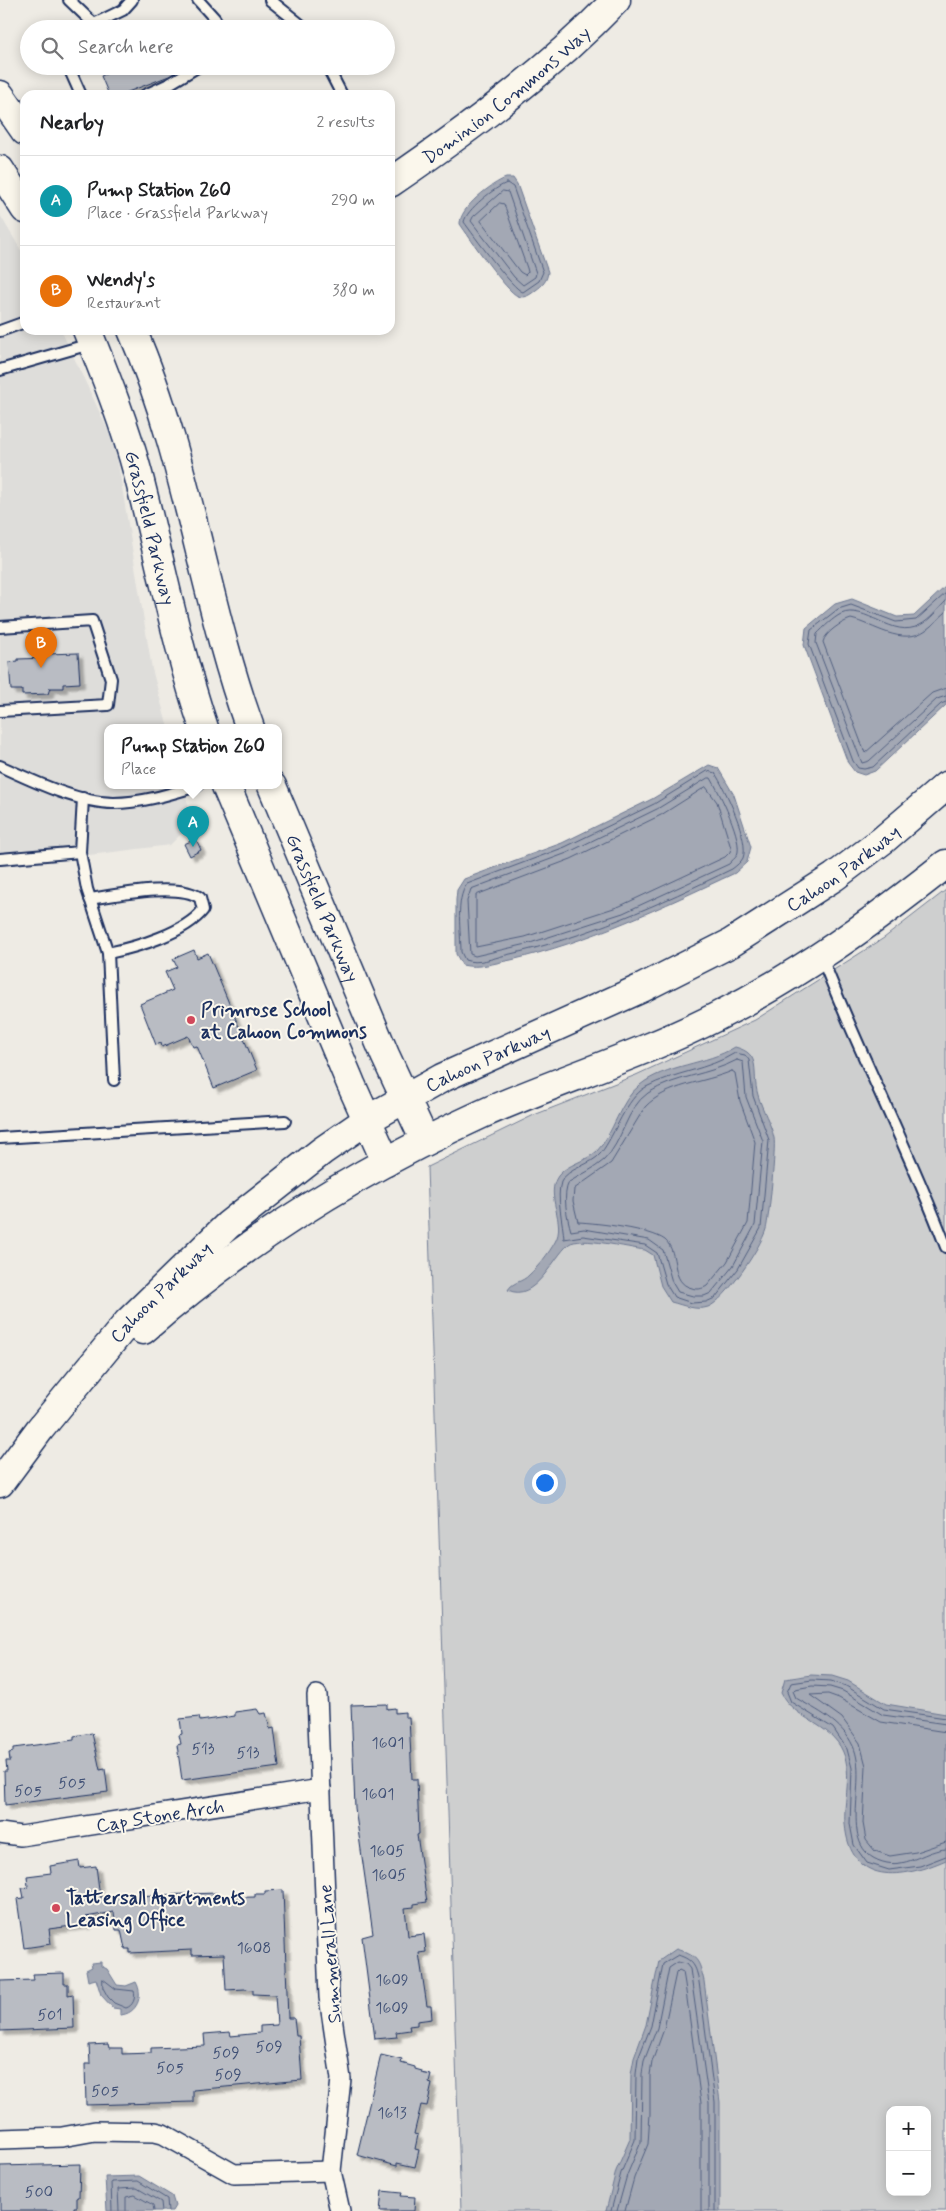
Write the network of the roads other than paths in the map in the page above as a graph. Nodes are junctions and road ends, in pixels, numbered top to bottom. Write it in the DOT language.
graph roads {
  1 [pos="69,0"];
  2 [pos="132,0"];
  3 [pos="198,0"];
  4 [pos="270,0"];
  5 [pos="616,0"];
  6 [pos="90,20"];
  7 [pos="102,20"];
  8 [pos="216,20"];
  9 [pos="295,20"];
  10 [pos="72,75"];
  11 [pos="184,75"];
  12 [pos="332,75"];
  13 [pos="80,90"];
  14 [pos="155,90"];
  15 [pos="339,90"];
  16 [pos="0,95"];
  17 [pos="20,124"];
  18 [pos="0,170"];
  19 [pos="395,179"];
  20 [pos="20,201"];
  21 [pos="20,324"];
  22 [pos="0,331"];
  23 [pos="102,335"];
  24 [pos="136,335"];
  25 [pos="89,337"];
  26 [pos="0,370"];
  27 [pos="0,627"];
  28 [pos="0,711"];
  29 [pos="203,724"];
  30 [pos="249,724"];
  31 [pos="0,766"];
  32 [pos="946,786"];
  33 [pos="187,789"];
  34 [pos="227,789"];
  35 [pos="273,789"];
  36 [pos="83,798"];
  37 [pos="80,852"];
  38 [pos="0,860"];
  39 [pos="946,864"];
  40 [pos="90,899"];
  41 [pos="108,953"];
  42 [pos="821,957"];
  43 [pos="114,1080"];
  44 [pos="405,1097"];
  45 [pos="367,1120"];
  46 [pos="286,1121"];
  47 [pos="0,1138"];
  48 [pos="425,1141"];
  49 [pos="386,1162"];
  50 [pos="946,1247"];
  51 [pos="73,1391"];
  52 [pos="0,1483"];
  53 [pos="317,1695"];
  54 [pos="321,1789"];
  55 [pos="0,1833"];
  56 [pos="0,2139"];
  57 [pos="331,2172"];
  58 [pos="340,2211"];
  1 -- 6 [label="lane"];
  2 -- 7 [label="lane"];
  3 -- 8 [label="lane"];
  4 -- 9 [label="lane"];
  5 -- 19 [label="street, Dominion Commons Way"];
  10 -- 13 [label="lane"];
  11 -- 14 [label="lane"];
  12 -- 15 [label="lane"];
  16 -- 17 [label="street"];
  18 -- 20 [label="street"];
  21 -- 22 [label="lane"];
  23 -- 25 [label="street"];
  24 -- 30 [label="street"];
  25 -- 26 [label="lane"];
  25 -- 29 [label="street, Grassfield Parkway"];
  27 -- 28 [label="lane"];
  31 -- 36 [label="lane"];
  32 -- 44 [label="street, Cahoon Parkway"];
  33 -- 36 [label="lane"];
  34 -- 45 [label="street"];
  35 -- 44 [label="street, Grassfield Parkway"];
  36 -- 37 [label="lane"];
  37 -- 38 [label="lane"];
  37 -- 40 [label="lane"];
  39 -- 42 [label="street, Cahoon Parkway"];
  40 -- 41 [label="lane"];
  40 -- 41 [label="lane"];
  41 -- 43 [label="lane"];
  42 -- 48 [label="street, Cahoon Parkway"];
  42 -- 50 [label="lane"];
  44 -- 45 [label="street, Cahoon Parkway"];
  44 -- 48 [label="street, Grassfield Parkway"];
  45 -- 49 [label="street"];
  45 -- 51 [label="street, Cahoon Parkway"];
  46 -- 47 [label="lane"];
  48 -- 49 [label="street, Cahoon Parkway"];
  49 -- 51 [label="street, Cahoon Parkway"];
  51 -- 52 [label="street, Cahoon Parkway"];
  53 -- 54 [label="street, Summerall Lane"];
  54 -- 55 [label="street, Cap Stone Arch"];
  54 -- 57 [label="street, Summerall Lane"];
  56 -- 57 [label="street"];
  57 -- 58 [label="street, Summerall Lane"];
}
